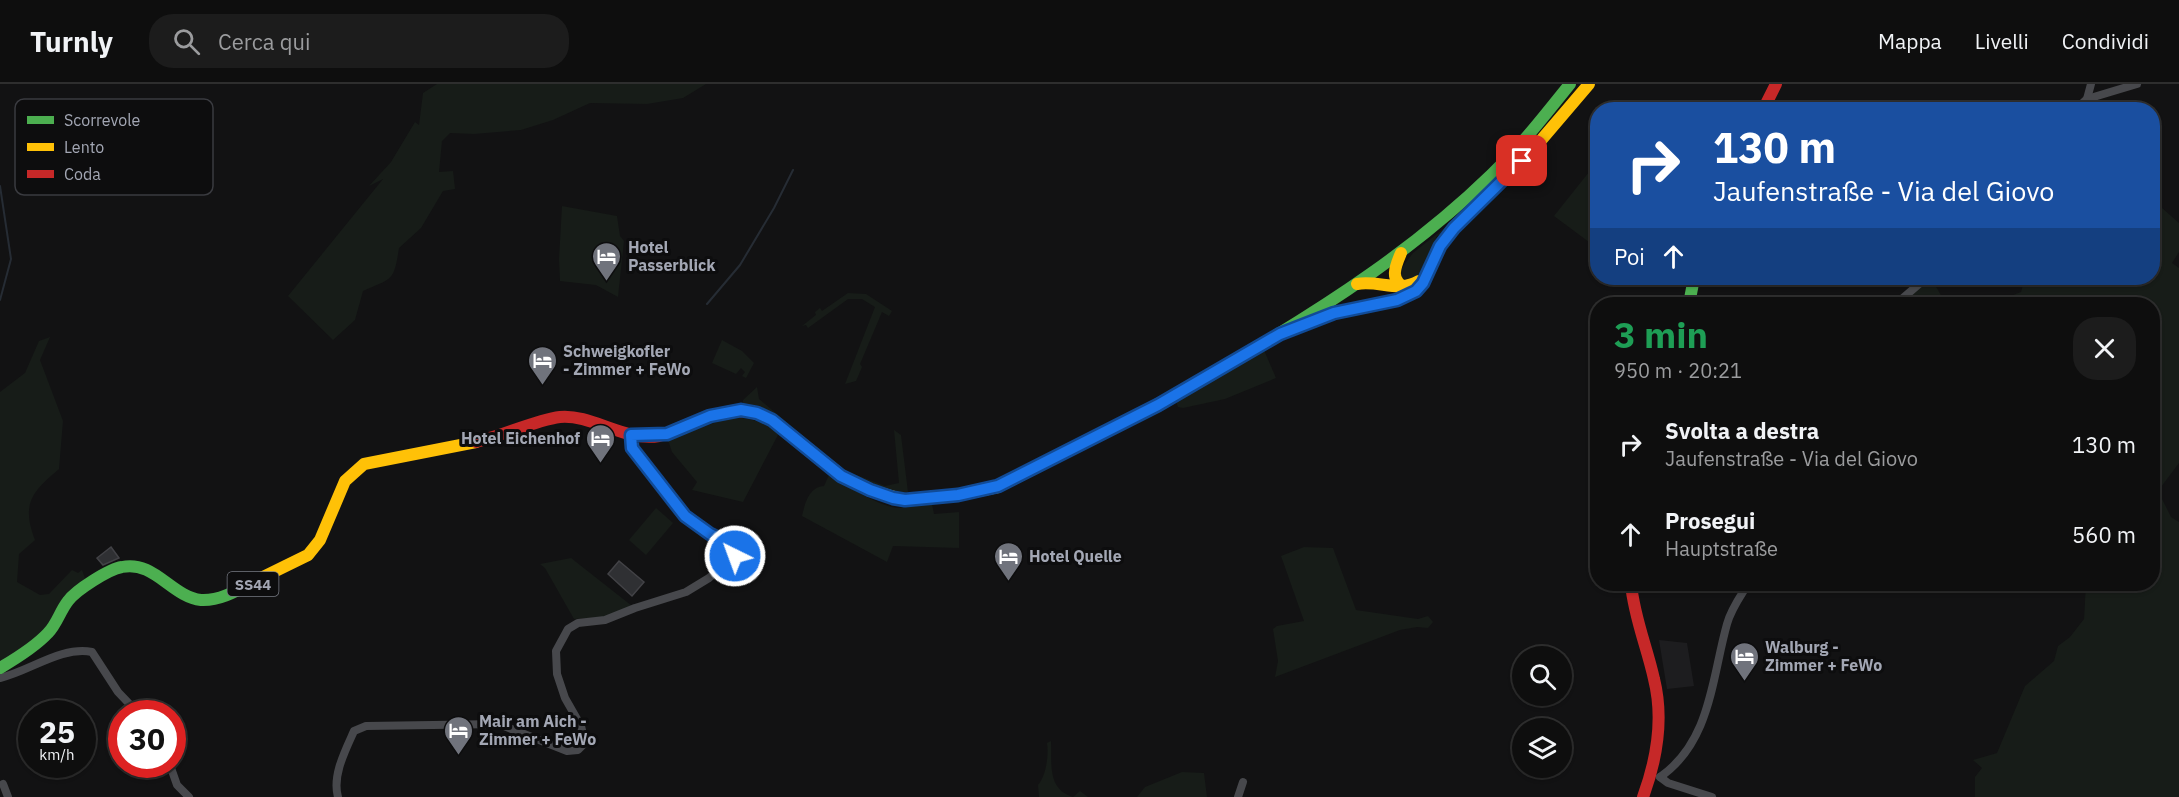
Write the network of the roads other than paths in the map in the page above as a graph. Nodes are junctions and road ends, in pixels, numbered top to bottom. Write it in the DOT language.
graph roads {
  1 [pos="1570,84"];
  2 [pos="1589,84"];
  3 [pos="1776,84"];
  4 [pos="2091,84"];
  5 [pos="2136,84"];
  6 [pos="2087,99"];
  7 [pos="1767,102"];
  8 [pos="2084,102"];
  9 [pos="1401,253"];
  10 [pos="1378,268"];
  11 [pos="1425,277"];
  12 [pos="1371,281"];
  13 [pos="1357,284"];
  14 [pos="1918,285"];
  15 [pos="1407,288"];
  16 [pos="1904,297"];
  17 [pos="1397,300"];
  18 [pos="1265,341"];
  19 [pos="631,435"];
  20 [pos="1632,591"];
  21 [pos="1744,591"];
  22 [pos="0,668"];
  23 [pos="0,678"];
  24 [pos="126,700"];
  25 [pos="1656,777"];
  26 [pos="175,778"];
  27 [pos="1243,782"];
  28 [pos="3,784"];
  29 [pos="8,797"];
  30 [pos="189,797"];
  31 [pos="338,797"];
  32 [pos="1238,797"];
  33 [pos="1643,797"];
  34 [pos="1712,797"];
  1 -- 9 [label="main road, SS44"];
  2 -- 11 [label="main road"];
  3 -- 7 [label="main road"];
  4 -- 6 [label="street"];
  5 -- 6 [label="street"];
  6 -- 8 [label="street"];
  9 -- 10 [label="main road, SS44"];
  9 -- 15 [label="main road"];
  10 -- 12 [label="main road"];
  10 -- 13 [label="main road, SS44"];
  11 -- 15 [label="main road"];
  11 -- 17 [label="main road"];
  12 -- 13 [label="main road"];
  12 -- 15 [label="main road"];
  12 -- 17 [label="main road"];
  13 -- 18 [label="main road, SS44"];
  14 -- 16 [label="street"];
  17 -- 18 [label="main road"];
  18 -- 19 [label="main road, SS44"];
  19 -- 22 [label="main road, SS44"];
  19 -- 31 [label="street"];
  20 -- 25 [label="main road"];
  21 -- 25 [label="street"];
  23 -- 24 [label="street"];
  25 -- 33 [label="main road"];
  25 -- 34 [label="street"];
  26 -- 30 [label="street"];
  27 -- 32 [label="street"];
  28 -- 29 [label="street"];
}
